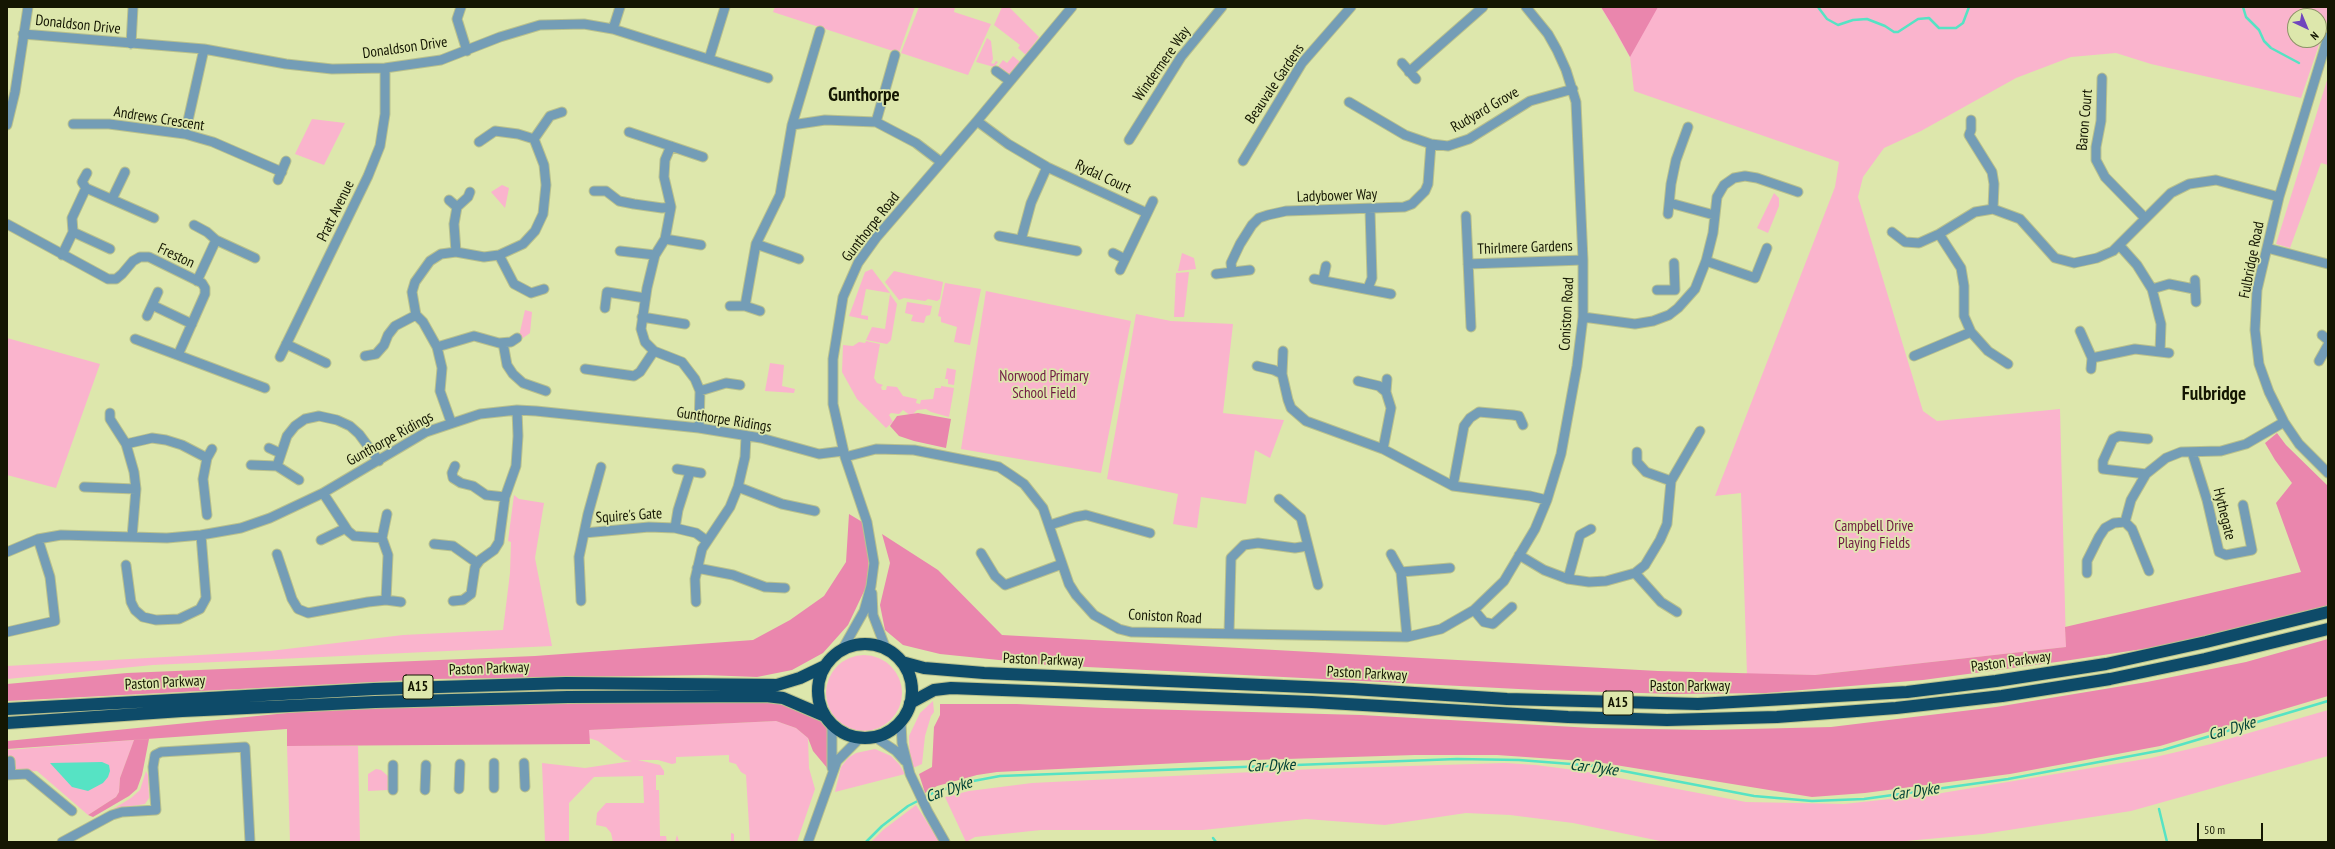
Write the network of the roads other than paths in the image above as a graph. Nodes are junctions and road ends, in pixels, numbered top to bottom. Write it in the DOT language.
graph roads {
  1 [pos="28,7"];
  2 [pos="133,7"];
  3 [pos="461,7"];
  4 [pos="620,7"];
  5 [pos="725,7"];
  6 [pos="1072,7"];
  7 [pos="1222,7"];
  8 [pos="1351,7"];
  9 [pos="1483,7"];
  10 [pos="1526,7"];
  11 [pos="613,30"];
  12 [pos="820,31"];
  13 [pos="23,34"];
  14 [pos="2328,37"];
  15 [pos="131,44"];
  16 [pos="204,49"];
  17 [pos="467,51"];
  18 [pos="895,55"];
  19 [pos="709,59"];
  20 [pos="1402,63"];
  21 [pos="385,68"];
  22 [pos="996,71"];
  23 [pos="1409,72"];
  24 [pos="768,78"];
  25 [pos="2102,78"];
  26 [pos="1416,79"];
  27 [pos="1010,81"];
  28 [pos="1573,89"];
  29 [pos="1349,102"];
  30 [pos="562,112"];
  31 [pos="1971,120"];
  32 [pos="978,121"];
  33 [pos="876,122"];
  34 [pos="7,124"];
  35 [pos="73,124"];
  36 [pos="792,125"];
  37 [pos="1688,127"];
  38 [pos="629,132"];
  39 [pos="185,134"];
  40 [pos="534,139"];
  41 [pos="1129,140"];
  42 [pos="479,142"];
  43 [pos="1431,144"];
  44 [pos="671,146"];
  45 [pos="703,157"];
  46 [pos="286,161"];
  47 [pos="1243,161"];
  48 [pos="941,162"];
  49 [pos="1047,167"];
  50 [pos="125,172"];
  51 [pos="87,173"];
  52 [pos="86,188"];
  53 [pos="594,191"];
  54 [pos="470,192"];
  55 [pos="1798,192"];
  56 [pos="2279,198"];
  57 [pos="112,199"];
  58 [pos="449,200"];
  59 [pos="1153,201"];
  60 [pos="1670,203"];
  61 [pos="458,207"];
  62 [pos="671,207"];
  63 [pos="1993,209"];
  64 [pos="1370,210"];
  65 [pos="1147,213"];
  66 [pos="1668,214"];
  67 [pos="1714,215"];
  68 [pos="1466,216"];
  69 [pos="154,218"];
  70 [pos="2146,218"];
  71 [pos="7,224"];
  72 [pos="194,225"];
  73 [pos="73,232"];
  74 [pos="1892,232"];
  75 [pos="1939,234"];
  76 [pos="999,236"];
  77 [pos="665,239"];
  78 [pos="216,240"];
  79 [pos="1021,240"];
  80 [pos="756,244"];
  81 [pos="701,245"];
  82 [pos="2120,246"];
  83 [pos="1767,248"];
  84 [pos="2267,248"];
  85 [pos="110,249"];
  86 [pos="620,251"];
  87 [pos="1078,251"];
  88 [pos="456,252"];
  89 [pos="1113,252"];
  90 [pos="499,254"];
  91 [pos="62,255"];
  92 [pos="655,255"];
  93 [pos="255,258"];
  94 [pos="798,259"];
  95 [pos="1125,259"];
  96 [pos="1584,260"];
  97 [pos="1706,261"];
  98 [pos="1674,263"];
  99 [pos="1468,264"];
  100 [pos="2328,264"];
  101 [pos="1326,266"];
  102 [pos="1120,270"];
  103 [pos="1250,270"];
  104 [pos="1232,272"];
  105 [pos="1216,274"];
  106 [pos="1314,279"];
  107 [pos="1323,280"];
  108 [pos="197,281"];
  109 [pos="1368,288"];
  110 [pos="2152,288"];
  111 [pos="544,289"];
  112 [pos="1657,290"];
  113 [pos="1675,290"];
  114 [pos="158,292"];
  115 [pos="1391,294"];
  116 [pos="645,298"];
  117 [pos="1688,299"];
  118 [pos="2196,302"];
  119 [pos="152,305"];
  120 [pos="730,306"];
  121 [pos="745,306"];
  122 [pos="605,308"];
  123 [pos="760,311"];
  124 [pos="416,315"];
  125 [pos="147,316"];
  126 [pos="642,317"];
  127 [pos="1583,317"];
  128 [pos="192,324"];
  129 [pos="685,324"];
  130 [pos="1471,327"];
  131 [pos="2080,331"];
  132 [pos="1971,332"];
  133 [pos="517,338"];
  134 [pos="135,339"];
  135 [pos="503,343"];
  136 [pos="286,344"];
  137 [pos="2328,345"];
  138 [pos="437,347"];
  139 [pos="654,351"];
  140 [pos="1283,351"];
  141 [pos="178,356"];
  142 [pos="365,356"];
  143 [pos="1914,356"];
  144 [pos="280,357"];
  145 [pos="2092,358"];
  146 [pos="2319,361"];
  147 [pos="326,363"];
  148 [pos="2008,364"];
  149 [pos="1257,366"];
  150 [pos="585,369"];
  151 [pos="2091,369"];
  152 [pos="1282,374"];
  153 [pos="1387,379"];
  154 [pos="1358,381"];
  155 [pos="740,385"];
  156 [pos="265,388"];
  157 [pos="546,391"];
  158 [pos="700,392"];
  159 [pos="1386,392"];
  160 [pos="517,410"];
  161 [pos="110,412"];
  162 [pos="451,422"];
  163 [pos="2284,422"];
  164 [pos="1523,425"];
  165 [pos="699,428"];
  166 [pos="1700,431"];
  167 [pos="746,436"];
  168 [pos="2148,439"];
  169 [pos="126,444"];
  170 [pos="269,448"];
  171 [pos="212,449"];
  172 [pos="1383,449"];
  173 [pos="1637,452"];
  174 [pos="2192,452"];
  175 [pos="280,453"];
  176 [pos="844,454"];
  177 [pos="207,458"];
  178 [pos="379,461"];
  179 [pos="251,465"];
  180 [pos="276,466"];
  181 [pos="455,466"];
  182 [pos="601,467"];
  183 [pos="677,470"];
  184 [pos="690,472"];
  185 [pos="701,473"];
  186 [pos="2328,473"];
  187 [pos="2146,474"];
  188 [pos="299,480"];
  189 [pos="1671,481"];
  190 [pos="1453,486"];
  191 [pos="84,487"];
  192 [pos="738,487"];
  193 [pos="136,489"];
  194 [pos="323,493"];
  195 [pos="505,497"];
  196 [pos="1279,499"];
  197 [pos="1547,500"];
  198 [pos="2243,505"];
  199 [pos="815,510"];
  200 [pos="387,514"];
  201 [pos="207,516"];
  202 [pos="2125,522"];
  203 [pos="1050,525"];
  204 [pos="346,528"];
  205 [pos="675,528"];
  206 [pos="1591,529"];
  207 [pos="584,533"];
  208 [pos="1150,533"];
  209 [pos="201,535"];
  210 [pos="132,537"];
  211 [pos="382,538"];
  212 [pos="38,539"];
  213 [pos="321,540"];
  214 [pos="706,541"];
  215 [pos="434,544"];
  216 [pos="1307,546"];
  217 [pos="7,552"];
  218 [pos="981,553"];
  219 [pos="276,554"];
  220 [pos="1391,554"];
  221 [pos="1519,556"];
  222 [pos="477,563"];
  223 [pos="1062,564"];
  224 [pos="126,565"];
  225 [pos="697,568"];
  226 [pos="1450,568"];
  227 [pos="2149,571"];
  228 [pos="1401,572"];
  229 [pos="1635,573"];
  230 [pos="2087,573"];
  231 [pos="1568,579"];
  232 [pos="1318,585"];
  233 [pos="871,586"];
  234 [pos="785,588"];
  235 [pos="386,600"];
  236 [pos="453,601"];
  237 [pos="581,601"];
  238 [pos="401,602"];
  239 [pos="696,602"];
  240 [pos="1512,607"];
  241 [pos="1474,610"];
  242 [pos="1677,612"];
  243 [pos="2328,612"];
  244 [pos="2328,629"];
  245 [pos="7,632"];
  246 [pos="1229,634"];
  247 [pos="1407,637"];
  248 [pos="886,649"];
  249 [pos="842,650"];
  250 [pos="902,662"];
  251 [pos="825,666"];
  252 [pos="910,703"];
  253 [pos="7,710"];
  254 [pos="828,720"];
  255 [pos="901,722"];
  256 [pos="7,723"];
  257 [pos="875,737"];
  258 [pos="860,738"];
  259 [pos="10,761"];
  260 [pos="905,761"];
  261 [pos="524,763"];
  262 [pos="460,764"];
  263 [pos="494,764"];
  264 [pos="393,765"];
  265 [pos="426,765"];
  266 [pos="9,775"];
  267 [pos="831,775"];
  268 [pos="525,787"];
  269 [pos="494,788"];
  270 [pos="460,789"];
  271 [pos="393,790"];
  272 [pos="425,790"];
  273 [pos="72,810"];
  274 [pos="62,842"];
  275 [pos="250,842"];
  276 [pos="808,842"];
  277 [pos="945,842"];
  1 -- 13 [label="street"];
  2 -- 15 [label="street, Donaldson Drive"];
  3 -- 17 [label="street"];
  4 -- 11 [label="street"];
  5 -- 19 [label="street"];
  6 -- 27 [label="street, Gunthorpe Road"];
  7 -- 41 [label="street, Windermere Way"];
  8 -- 47 [label="street, Beauvale Gardens"];
  9 -- 23 [label="street"];
  10 -- 28 [label="street, Coniston Road"];
  11 -- 17 [label="street, Donaldson Drive"];
  11 -- 19 [label="street, Donaldson Drive"];
  12 -- 36 [label="street"];
  13 -- 15 [label="street, Donaldson Drive"];
  13 -- 34 [label="street"];
  14 -- 56 [label="street, Fulbridge Road"];
  15 -- 16 [label="street, Donaldson Drive"];
  16 -- 21 [label="street, Donaldson Drive"];
  16 -- 39 [label="street"];
  17 -- 21 [label="street, Donaldson Drive"];
  18 -- 33 [label="street"];
  19 -- 24 [label="street, Donaldson Drive"];
  20 -- 23 [label="street"];
  21 -- 136 [label="street, Pratt Avenue"];
  22 -- 27 [label="street"];
  23 -- 26 [label="street"];
  25 -- 70 [label="street, Baron Court"];
  27 -- 32 [label="street, Gunthorpe Road"];
  28 -- 43 [label="street, Rudyard Grove"];
  28 -- 96 [label="street, Coniston Road"];
  29 -- 43 [label="street, Rudyard Grove"];
  30 -- 40 [label="street"];
  31 -- 63 [label="street"];
  32 -- 48 [label="street, Gunthorpe Road"];
  32 -- 49 [label="street, Rydal Court"];
  33 -- 36 [label="street"];
  33 -- 48 [label="street"];
  35 -- 39 [label="street, Andrews Crescent"];
  36 -- 80 [label="street"];
  37 -- 60 [label="street"];
  38 -- 44 [label="street"];
  39 -- 46 [label="street, Andrews Crescent"];
  40 -- 42 [label="street"];
  40 -- 90 [label="street"];
  43 -- 64 [label="street, Ladybower Way"];
  44 -- 45 [label="street"];
  44 -- 62 [label="street"];
  48 -- 176 [label="street, Gunthorpe Road"];
  49 -- 65 [label="street, Rydal Court"];
  49 -- 79 [label="street"];
  50 -- 57 [label="street"];
  51 -- 52 [label="street"];
  52 -- 57 [label="street"];
  52 -- 73 [label="street"];
  53 -- 62 [label="street"];
  54 -- 61 [label="street"];
  55 -- 67 [label="street"];
  56 -- 70 [label="street"];
  56 -- 84 [label="street, Fulbridge Road"];
  57 -- 69 [label="street"];
  58 -- 61 [label="street"];
  59 -- 65 [label="street"];
  60 -- 66 [label="street"];
  60 -- 67 [label="street"];
  61 -- 88 [label="street"];
  62 -- 77 [label="street"];
  63 -- 75 [label="street"];
  63 -- 82 [label="street"];
  64 -- 104 [label="street, Ladybower Way"];
  64 -- 109 [label="street"];
  65 -- 95 [label="street"];
  67 -- 97 [label="street"];
  68 -- 99 [label="street, Thirlmere Gardens"];
  70 -- 82 [label="street"];
  71 -- 91 [label="street, Freston"];
  72 -- 78 [label="street"];
  73 -- 85 [label="street"];
  73 -- 91 [label="street"];
  74 -- 75 [label="street"];
  75 -- 132 [label="street"];
  76 -- 79 [label="street"];
  77 -- 81 [label="street"];
  77 -- 92 [label="street"];
  78 -- 93 [label="street"];
  78 -- 108 [label="street, Freston"];
  79 -- 87 [label="street"];
  80 -- 94 [label="street"];
  80 -- 121 [label="street"];
  82 -- 110 [label="street"];
  83 -- 97 [label="street"];
  84 -- 100 [label="street"];
  84 -- 163 [label="street, Fulbridge Road"];
  86 -- 92 [label="street"];
  88 -- 90 [label="street"];
  88 -- 124 [label="street"];
  89 -- 95 [label="street"];
  90 -- 111 [label="street"];
  91 -- 108 [label="street, Freston"];
  92 -- 116 [label="street"];
  95 -- 102 [label="street"];
  96 -- 99 [label="street, Thirlmere Gardens"];
  96 -- 127 [label="street, Coniston Road"];
  97 -- 117 [label="street"];
  98 -- 113 [label="street"];
  99 -- 130 [label="street, Thirlmere Gardens"];
  101 -- 107 [label="street"];
  103 -- 104 [label="street"];
  104 -- 105 [label="street"];
  106 -- 107 [label="street"];
  107 -- 109 [label="street"];
  108 -- 128 [label="street, Freston"];
  109 -- 115 [label="street"];
  110 -- 118 [label="street"];
  110 -- 145 [label="street"];
  112 -- 113 [label="street"];
  113 -- 117 [label="street"];
  114 -- 119 [label="street"];
  116 -- 122 [label="street"];
  116 -- 126 [label="street"];
  117 -- 127 [label="street"];
  119 -- 125 [label="street"];
  119 -- 128 [label="street"];
  120 -- 121 [label="street"];
  121 -- 123 [label="street"];
  124 -- 138 [label="street"];
  124 -- 142 [label="street"];
  126 -- 129 [label="street"];
  126 -- 139 [label="street"];
  127 -- 197 [label="street, Coniston Road"];
  128 -- 141 [label="street, Freston"];
  131 -- 145 [label="street"];
  132 -- 143 [label="street"];
  132 -- 148 [label="street"];
  133 -- 135 [label="street"];
  134 -- 141 [label="street"];
  135 -- 138 [label="street"];
  135 -- 157 [label="street"];
  136 -- 144 [label="street, Pratt Avenue"];
  136 -- 147 [label="street"];
  137 -- 146 [label="street"];
  138 -- 162 [label="street"];
  139 -- 150 [label="street"];
  139 -- 158 [label="street"];
  140 -- 152 [label="street"];
  141 -- 156 [label="street"];
  145 -- 151 [label="street"];
  149 -- 152 [label="street"];
  152 -- 172 [label="street"];
  153 -- 159 [label="street"];
  154 -- 159 [label="street"];
  155 -- 158 [label="street"];
  158 -- 165 [label="street"];
  159 -- 172 [label="street"];
  160 -- 162 [label="street, Gunthorpe Ridings"];
  160 -- 165 [label="street, Gunthorpe Ridings"];
  160 -- 195 [label="street"];
  161 -- 169 [label="street"];
  162 -- 178 [label="street, Gunthorpe Ridings"];
  163 -- 174 [label="street"];
  163 -- 186 [label="street, Fulbridge Road"];
  164 -- 190 [label="street"];
  165 -- 167 [label="street, Gunthorpe Ridings"];
  166 -- 189 [label="street"];
  167 -- 176 [label="street, Gunthorpe Ridings"];
  167 -- 192 [label="street"];
  168 -- 187 [label="street"];
  169 -- 177 [label="street"];
  169 -- 193 [label="street"];
  170 -- 175 [label="street"];
  171 -- 177 [label="street"];
  172 -- 190 [label="street"];
  173 -- 189 [label="street"];
  174 -- 187 [label="street"];
  174 -- 198 [label="street, Hythegate"];
  175 -- 178 [label="street"];
  175 -- 180 [label="street"];
  176 -- 203 [label="street, Coniston Road"];
  176 -- 233 [label="street, Gunthorpe Road"];
  177 -- 201 [label="street"];
  178 -- 194 [label="street, Gunthorpe Ridings"];
  179 -- 180 [label="street"];
  180 -- 188 [label="street"];
  181 -- 195 [label="street"];
  182 -- 207 [label="street, Squire's Gate"];
  183 -- 184 [label="street"];
  184 -- 185 [label="street"];
  184 -- 205 [label="street, Squire's Gate"];
  187 -- 202 [label="street"];
  189 -- 229 [label="street"];
  190 -- 197 [label="street"];
  191 -- 193 [label="street"];
  192 -- 199 [label="street"];
  192 -- 214 [label="street"];
  193 -- 210 [label="street"];
  194 -- 204 [label="street"];
  194 -- 209 [label="street, Gunthorpe Ridings"];
  195 -- 222 [label="street"];
  196 -- 216 [label="street"];
  197 -- 221 [label="street, Coniston Road"];
  200 -- 211 [label="street"];
  202 -- 227 [label="street"];
  202 -- 230 [label="street"];
  203 -- 208 [label="street"];
  203 -- 223 [label="street, Coniston Road"];
  204 -- 211 [label="street"];
  204 -- 213 [label="street"];
  205 -- 207 [label="street, Squire's Gate"];
  205 -- 214 [label="street, Squire's Gate"];
  206 -- 231 [label="street"];
  207 -- 237 [label="street, Squire's Gate"];
  209 -- 210 [label="street, Gunthorpe Ridings"];
  209 -- 224 [label="street"];
  210 -- 212 [label="street, Gunthorpe Ridings"];
  211 -- 235 [label="street"];
  212 -- 217 [label="street, Gunthorpe Ridings"];
  212 -- 245 [label="street"];
  214 -- 225 [label="street"];
  215 -- 222 [label="street"];
  216 -- 232 [label="street"];
  216 -- 246 [label="street"];
  218 -- 223 [label="street"];
  219 -- 235 [label="street"];
  220 -- 228 [label="street"];
  221 -- 231 [label="street"];
  221 -- 241 [label="street, Coniston Road"];
  222 -- 236 [label="street"];
  223 -- 246 [label="street, Coniston Road"];
  225 -- 234 [label="street"];
  225 -- 239 [label="street"];
  226 -- 228 [label="street"];
  228 -- 247 [label="street"];
  229 -- 231 [label="street"];
  229 -- 242 [label="street"];
  233 -- 248 [label="street, Gunthorpe Road"];
  233 -- 249 [label="street, Gunthorpe Road"];
  235 -- 238 [label="street"];
  240 -- 241 [label="street"];
  241 -- 247 [label="street, Coniston Road"];
  243 -- 250 [label="highway, Paston Parkway / A15"];
  244 -- 252 [label="highway, Paston Parkway / A15"];
  246 -- 247 [label="street, Coniston Road"];
  248 -- 249 [label="highway"];
  248 -- 250 [label="highway"];
  249 -- 251 [label="highway"];
  250 -- 252 [label="highway"];
  251 -- 253 [label="highway, Paston Parkway / A15"];
  251 -- 254 [label="highway"];
  252 -- 255 [label="highway"];
  254 -- 256 [label="highway, Paston Parkway / A15"];
  254 -- 258 [label="highway"];
  254 -- 267 [label="street"];
  255 -- 257 [label="highway"];
  255 -- 260 [label="street"];
  257 -- 258 [label="highway"];
  257 -- 260 [label="street"];
  258 -- 267 [label="street"];
  259 -- 266 [label="street"];
  260 -- 277 [label="street"];
  261 -- 268 [label="street"];
  262 -- 270 [label="street"];
  263 -- 269 [label="street"];
  264 -- 271 [label="street"];
  265 -- 272 [label="street"];
  266 -- 273 [label="street"];
  267 -- 276 [label="street"];
  274 -- 275 [label="street"];
}
